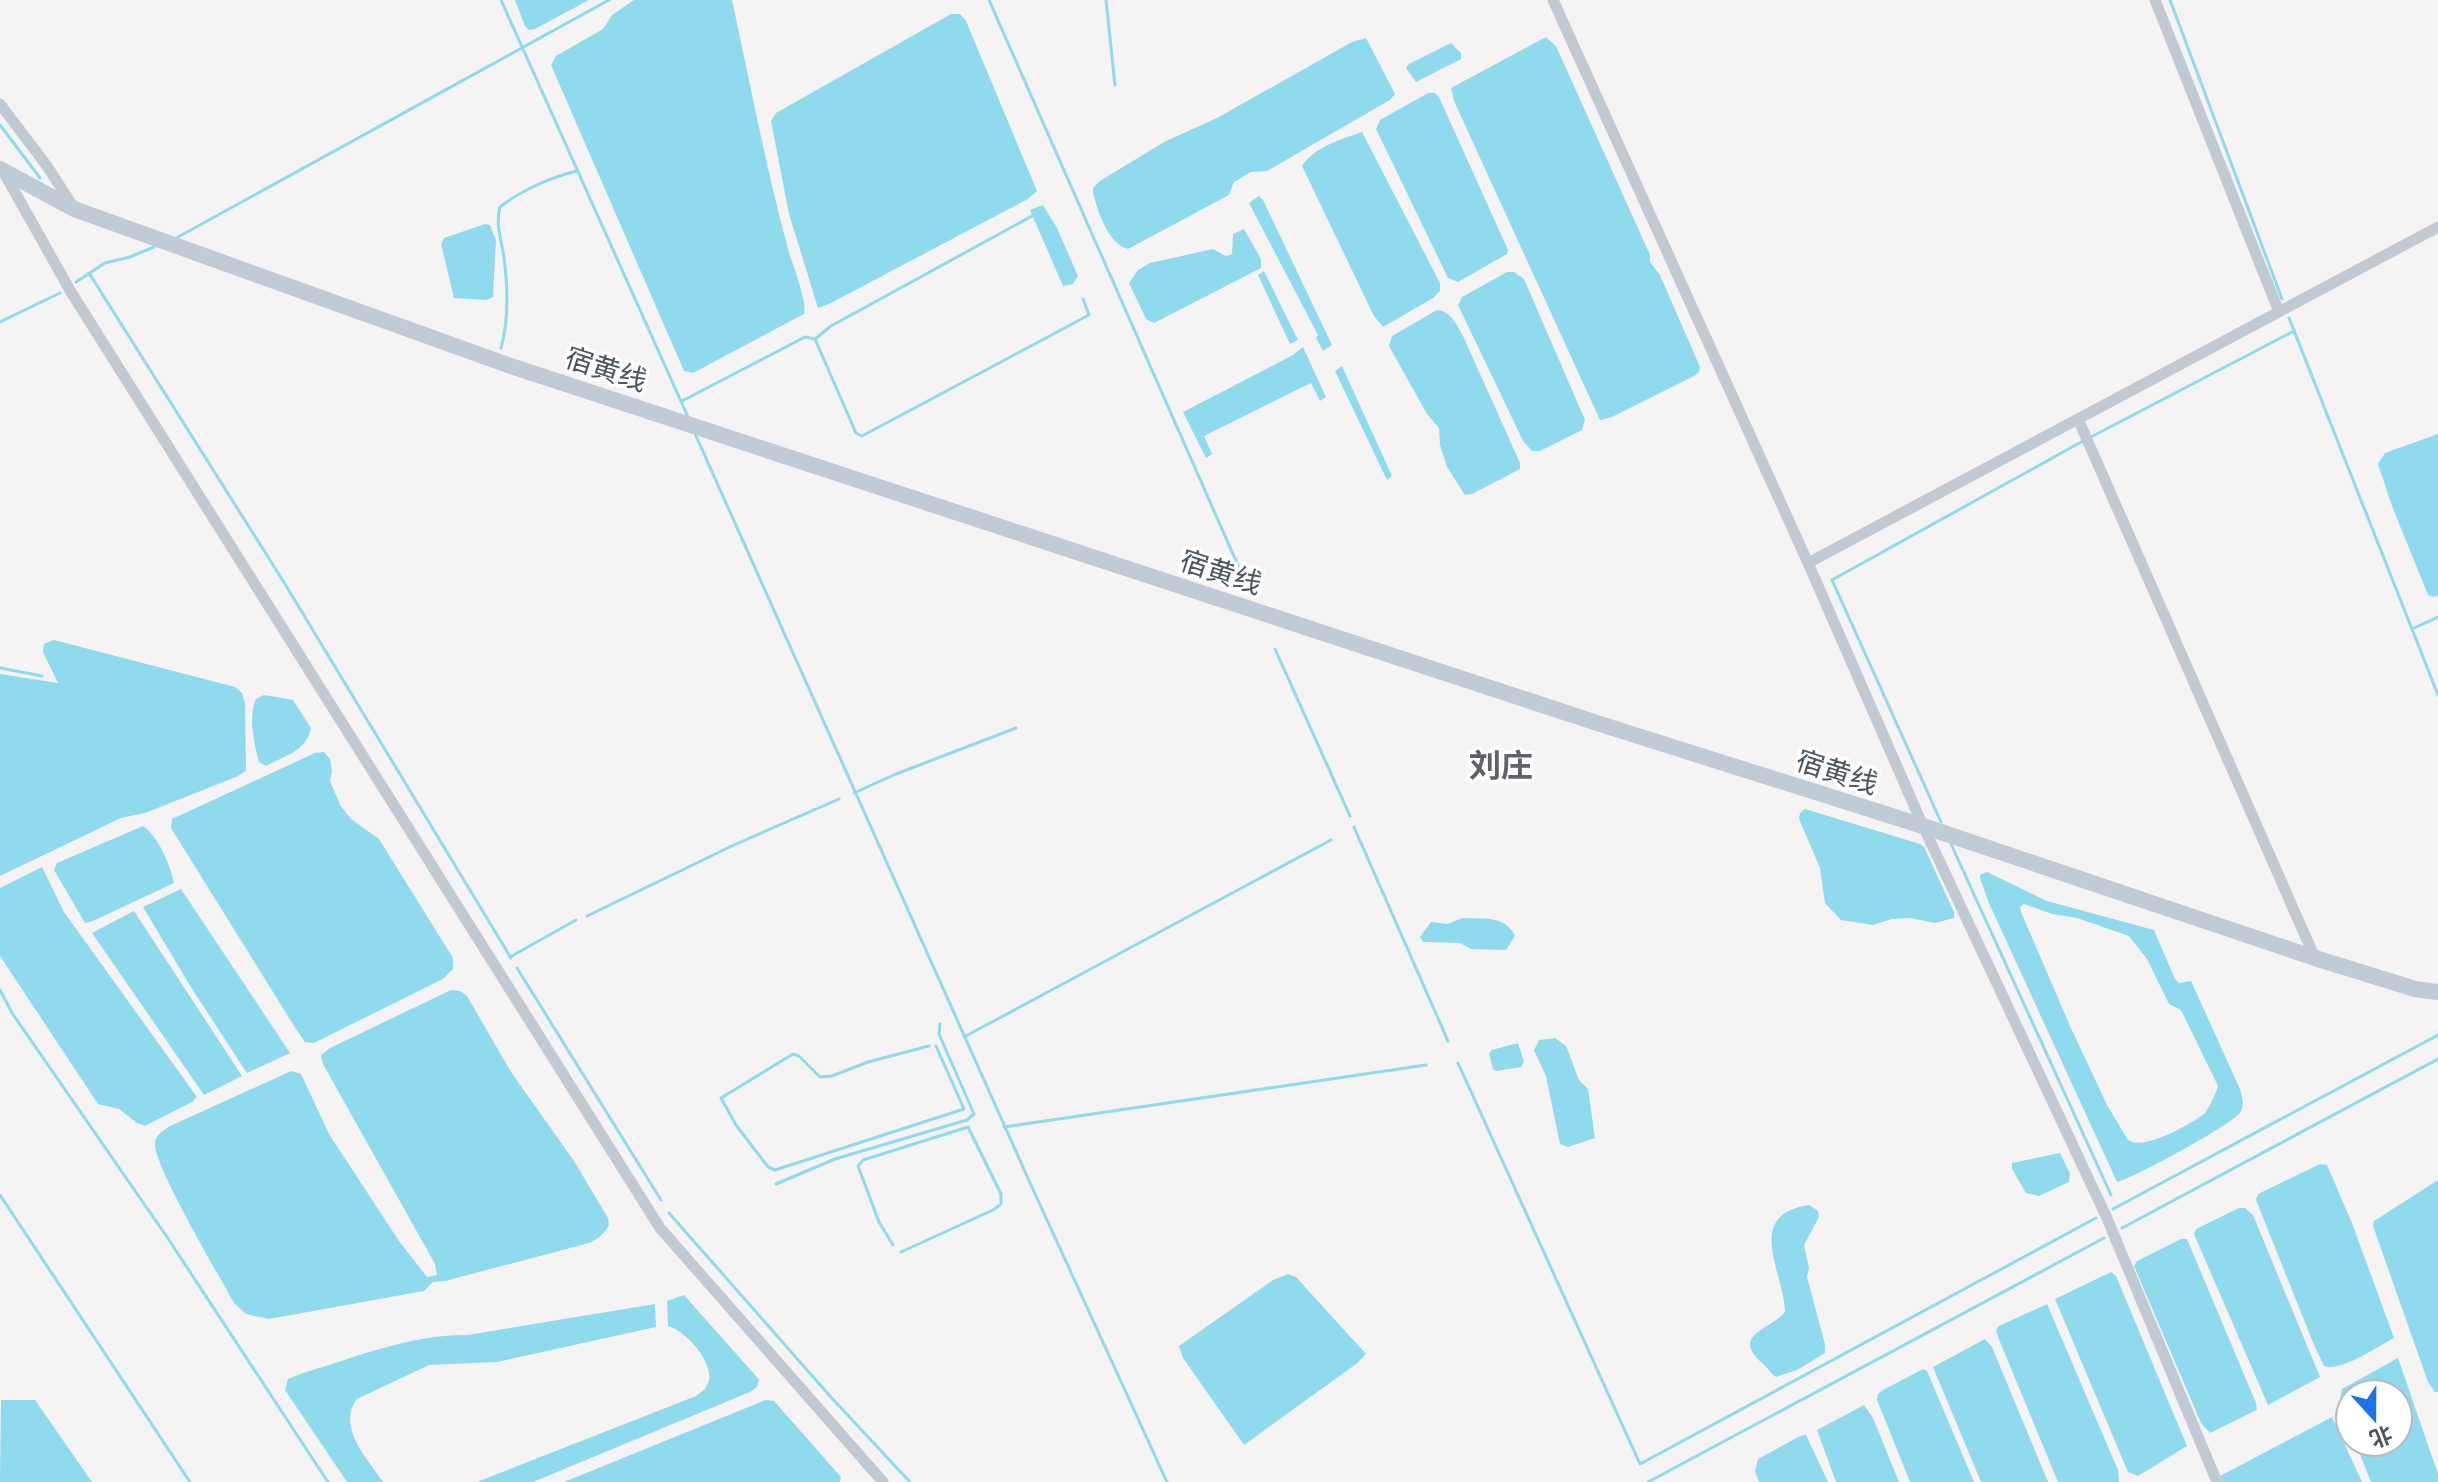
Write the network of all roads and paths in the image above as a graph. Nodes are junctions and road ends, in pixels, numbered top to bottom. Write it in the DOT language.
graph roads {
  1 [pos="1553,0"];
  2 [pos="2155,0"];
  3 [pos="0,104"];
  4 [pos="1,170"];
  5 [pos="74,209"];
  6 [pos="2438,227"];
  7 [pos="2279,312"];
  8 [pos="2078,419"];
  9 [pos="1808,563"];
  10 [pos="1923,826"];
  11 [pos="2315,958"];
  12 [pos="2438,992"];
  13 [pos="883,1482"];
  14 [pos="2217,1482"];
  1 -- 9 [label="street"];
  2 -- 7 [label="street"];
  3 -- 5 [label="street"];
  4 -- 5 [label="main road, 宿黄线"];
  4 -- 13 [label="street"];
  5 -- 10 [label="main road, 宿黄线"];
  6 -- 7 [label="street"];
  7 -- 8 [label="street"];
  8 -- 9 [label="street"];
  8 -- 11 [label="street"];
  9 -- 10 [label="street"];
  10 -- 11 [label="main road, 宿黄线"];
  10 -- 14 [label="street"];
  11 -- 12 [label="main road, 宿黄线"];
}
